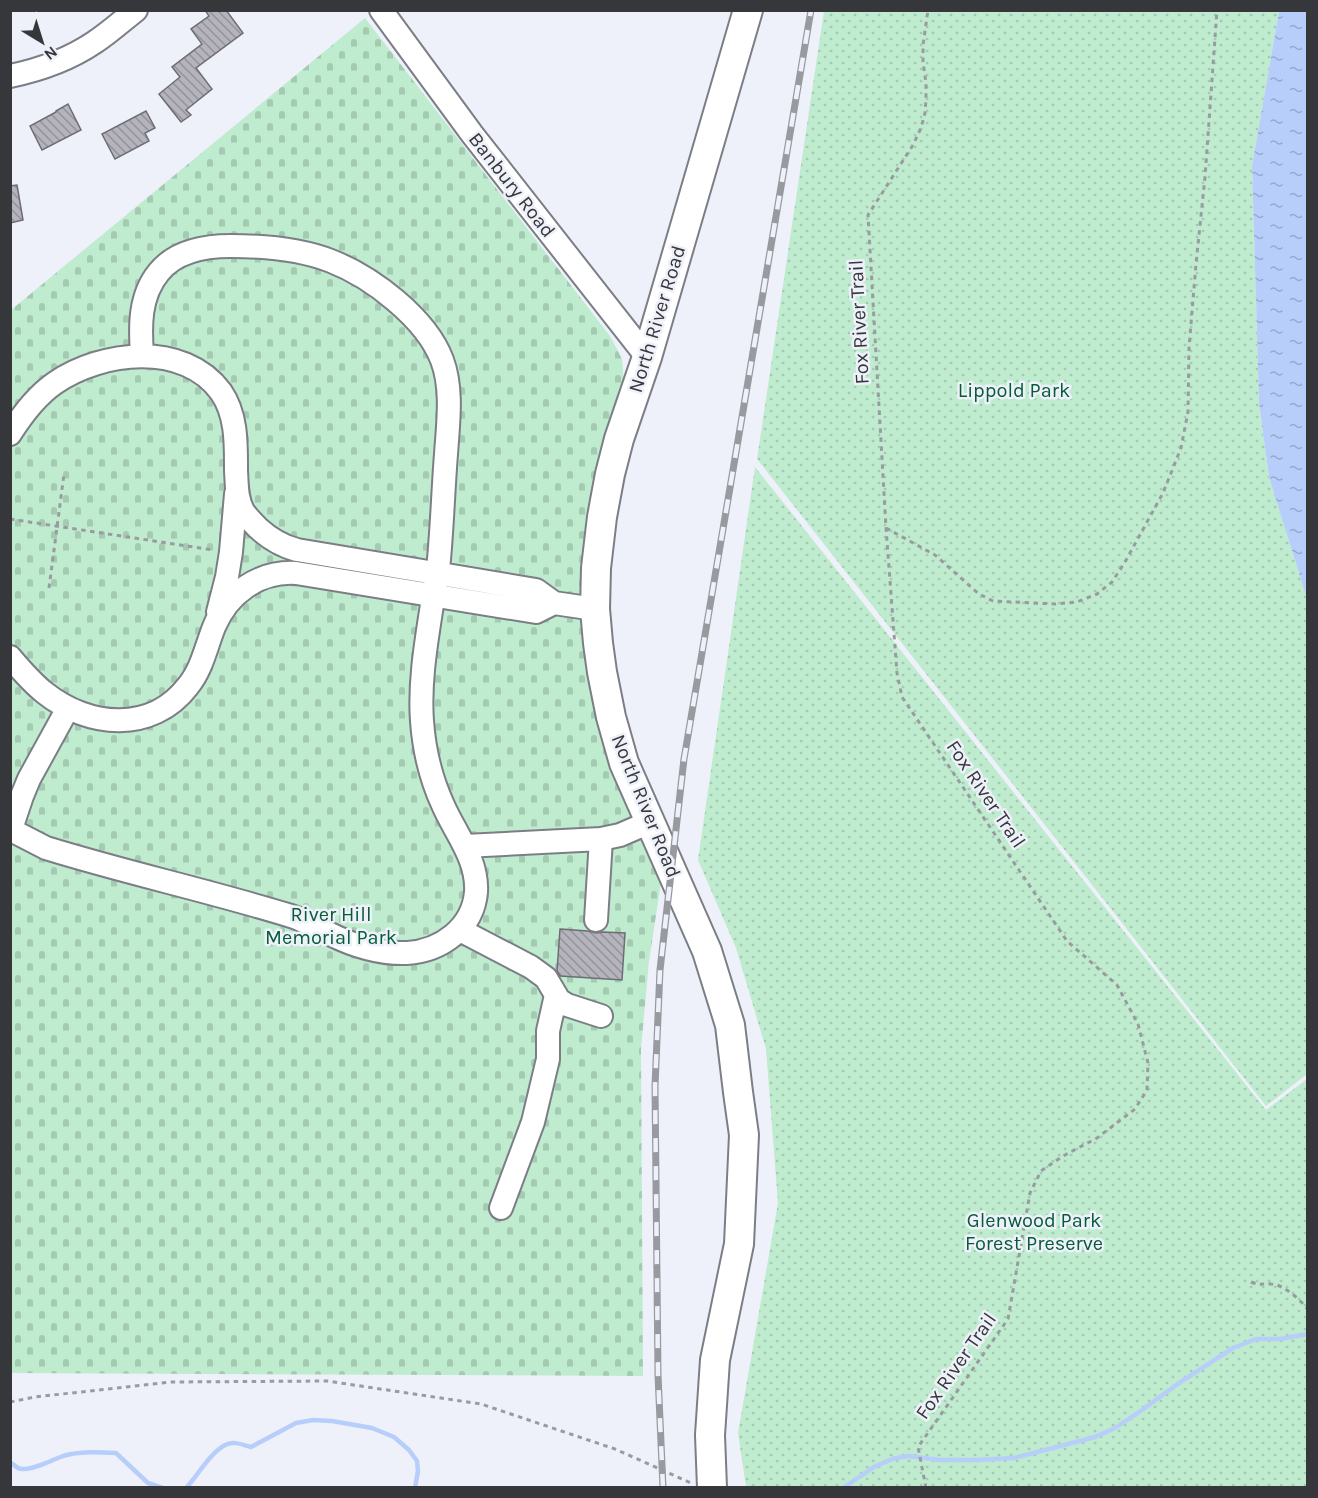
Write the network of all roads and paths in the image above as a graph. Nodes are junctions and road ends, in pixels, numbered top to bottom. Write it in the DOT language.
graph roads {
  1 [pos="136,10"];
  2 [pos="381,10"];
  3 [pos="748,10"];
  4 [pos="928,10"];
  5 [pos="1217,10"];
  6 [pos="10,76"];
  7 [pos="142,355"];
  8 [pos="647,357"];
  9 [pos="10,434"];
  10 [pos="64,474"];
  11 [pos="237,490"];
  12 [pos="10,519"];
  13 [pos="56,526"];
  14 [pos="886,528"];
  15 [pos="275,541"];
  16 [pos="231,552"];
  17 [pos="438,573"];
  18 [pos="273,574"];
  19 [pos="49,588"];
  20 [pos="433,595"];
  21 [pos="554,603"];
  22 [pos="596,609"];
  23 [pos="214,626"];
  24 [pos="10,657"];
  25 [pos="69,708"];
  26 [pos="650,822"];
  27 [pos="11,831"];
  28 [pos="601,839"];
  29 [pos="465,846"];
  30 [pos="596,920"];
  31 [pos="459,930"];
  32 [pos="556,995"];
  33 [pos="601,1016"];
  34 [pos="501,1208"];
  35 [pos="1251,1282"];
  36 [pos="1308,1310"];
  37 [pos="10,1402"];
  38 [pos="701,1488"];
  39 [pos="712,1488"];
  40 [pos="927,1488"];
  1 -- 6 [label="street"];
  2 -- 8 [label="street, Banbury Road"];
  3 -- 8 [label="main road, North River Road"];
  4 -- 14 [label="path, Fox River Trail"];
  5 -- 14 [label="path"];
  7 -- 9 [label="street"];
  7 -- 11 [label="street"];
  7 -- 17 [label="street"];
  8 -- 22 [label="main road, North River Road"];
  10 -- 13 [label="path"];
  11 -- 15 [label="street"];
  11 -- 16 [label="street"];
  12 -- 13 [label="path"];
  13 -- 16 [label="path"];
  13 -- 19 [label="path"];
  14 -- 40 [label="path, Fox River Trail"];
  15 -- 17 [label="street"];
  15 -- 18 [label="street"];
  16 -- 23 [label="street"];
  17 -- 20 [label="street"];
  17 -- 21 [label="street"];
  18 -- 20 [label="street"];
  18 -- 23 [label="street"];
  20 -- 21 [label="street"];
  20 -- 29 [label="street"];
  21 -- 22 [label="street"];
  22 -- 26 [label="main road, North River Road"];
  23 -- 25 [label="street"];
  24 -- 25 [label="street"];
  25 -- 27 [label="street"];
  26 -- 28 [label="street"];
  26 -- 39 [label="main road, North River Road"];
  27 -- 31 [label="street"];
  28 -- 29 [label="street"];
  28 -- 30 [label="street"];
  29 -- 31 [label="street"];
  31 -- 32 [label="street"];
  32 -- 33 [label="street"];
  32 -- 34 [label="street"];
  35 -- 36 [label="path"];
  37 -- 38 [label="path"];
}
